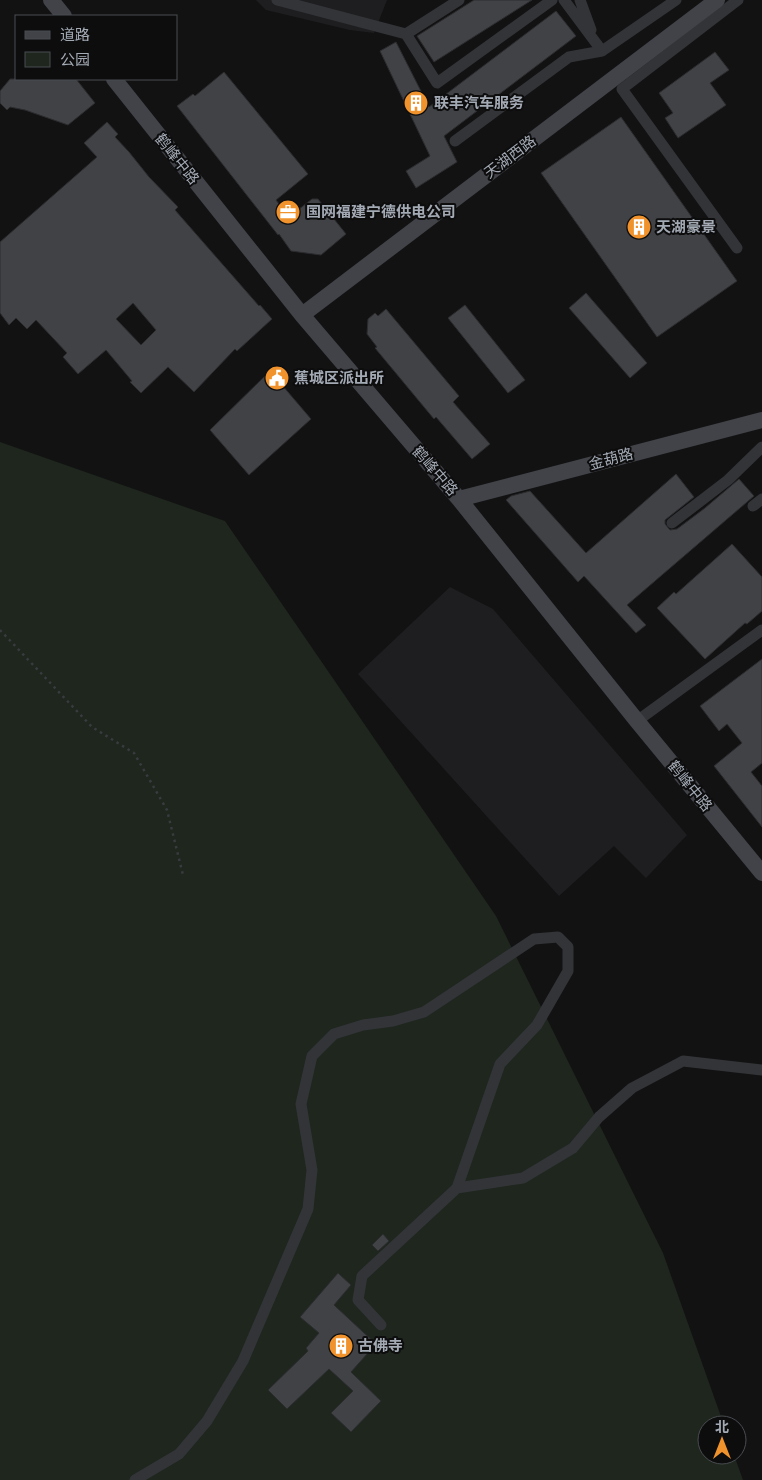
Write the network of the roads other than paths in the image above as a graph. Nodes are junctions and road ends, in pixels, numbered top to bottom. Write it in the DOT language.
graph roads {
  1 [pos="51,0"];
  2 [pos="277,0"];
  3 [pos="459,0"];
  4 [pos="552,0"];
  5 [pos="564,0"];
  6 [pos="580,0"];
  7 [pos="676,0"];
  8 [pos="717,0"];
  9 [pos="738,0"];
  10 [pos="63,15"];
  11 [pos="406,34"];
  12 [pos="595,41"];
  13 [pos="602,52"];
  14 [pos="115,80"];
  15 [pos="456,141"];
  16 [pos="737,248"];
  17 [pos="302,315"];
  18 [pos="762,420"];
  19 [pos="762,447"];
  20 [pos="460,499"];
  21 [pos="672,523"];
  22 [pos="762,630"];
  23 [pos="637,722"];
  24 [pos="759,869"];
  25 [pos="762,1070"];
  26 [pos="457,1188"];
  27 [pos="381,1325"];
  28 [pos="135,1480"];
  1 -- 10 [label="street"];
  2 -- 11 [label="street"];
  3 -- 11 [label="street"];
  4 -- 11 [label="street"];
  5 -- 12 [label="street"];
  6 -- 12 [label="street"];
  7 -- 13 [label="street"];
  8 -- 17 [label="street, 天湖西路"];
  9 -- 16 [label="street"];
  12 -- 13 [label="street"];
  13 -- 15 [label="street"];
  14 -- 17 [label="street, 鹤峰中路"];
  17 -- 20 [label="street, 鹤峰中路"];
  18 -- 20 [label="street, 金葫路"];
  19 -- 21 [label="street"];
  20 -- 23 [label="street, 鹤峰中路"];
  22 -- 23 [label="street"];
  23 -- 24 [label="street, 鹤峰中路"];
  25 -- 26 [label="street"];
  26 -- 27 [label="street"];
  26 -- 28 [label="street"];
}
